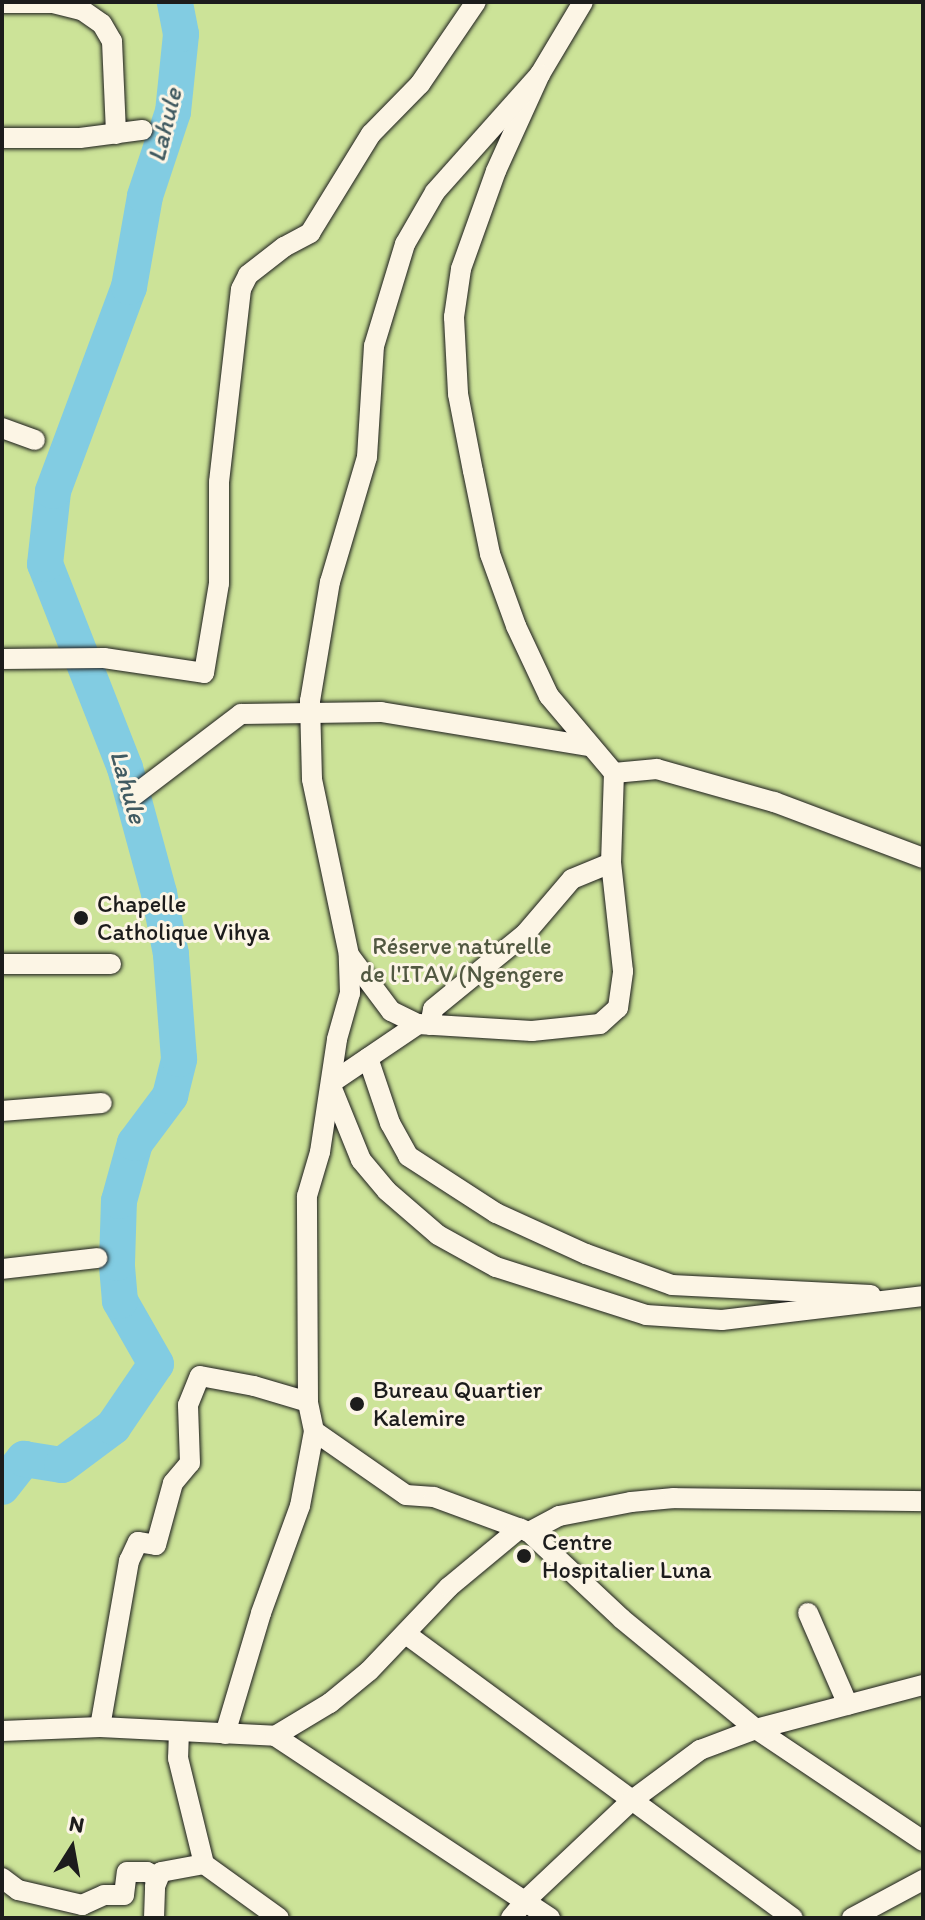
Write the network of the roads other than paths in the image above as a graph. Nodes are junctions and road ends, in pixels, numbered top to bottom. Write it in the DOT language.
graph roads {
  1 [pos="476,2"];
  2 [pos="583,2"];
  3 [pos="2,3"];
  4 [pos="540,74"];
  5 [pos="142,130"];
  6 [pos="116,134"];
  7 [pos="2,138"];
  8 [pos="2,428"];
  9 [pos="35,440"];
  10 [pos="2,659"];
  11 [pos="310,714"];
  12 [pos="589,746"];
  13 [pos="614,773"];
  14 [pos="132,797"];
  15 [pos="923,858"];
  16 [pos="611,863"];
  17 [pos="349,955"];
  18 [pos="2,964"];
  19 [pos="111,964"];
  20 [pos="424,1024"];
  21 [pos="368,1058"];
  22 [pos="331,1083"];
  23 [pos="102,1103"];
  24 [pos="2,1111"];
  25 [pos="97,1258"];
  26 [pos="2,1269"];
  27 [pos="918,1297"];
  28 [pos="308,1402"];
  29 [pos="314,1431"];
  30 [pos="923,1501"];
  31 [pos="524,1530"];
  32 [pos="808,1613"];
  33 [pos="406,1634"];
  34 [pos="923,1685"];
  35 [pos="848,1705"];
  36 [pos="100,1727"];
  37 [pos="756,1729"];
  38 [pos="2,1731"];
  39 [pos="179,1731"];
  40 [pos="225,1734"];
  41 [pos="275,1736"];
  42 [pos="631,1801"];
  43 [pos="923,1841"];
  44 [pos="204,1864"];
  45 [pos="156,1877"];
  46 [pos="2,1878"];
  47 [pos="923,1880"];
  48 [pos="526,1900"];
  49 [pos="154,1918"];
  50 [pos="279,1918"];
  51 [pos="511,1918"];
  52 [pos="550,1918"];
  53 [pos="793,1918"];
  54 [pos="852,1918"];
  1 -- 10 [label="street"];
  2 -- 4 [label="street"];
  3 -- 6 [label="street"];
  4 -- 11 [label="street"];
  4 -- 12 [label="street"];
  5 -- 6 [label="street"];
  6 -- 7 [label="street"];
  8 -- 9 [label="street"];
  11 -- 12 [label="street"];
  11 -- 14 [label="street"];
  11 -- 17 [label="street"];
  12 -- 13 [label="street"];
  13 -- 15 [label="street"];
  13 -- 16 [label="street"];
  16 -- 20 [label="street"];
  16 -- 20 [label="street"];
  17 -- 20 [label="street"];
  17 -- 22 [label="street"];
  18 -- 19 [label="street"];
  20 -- 21 [label="street"];
  21 -- 22 [label="street"];
  21 -- 27 [label="street"];
  22 -- 27 [label="street"];
  22 -- 28 [label="street"];
  23 -- 24 [label="street"];
  25 -- 26 [label="street"];
  28 -- 29 [label="street"];
  28 -- 36 [label="street"];
  29 -- 31 [label="street"];
  29 -- 40 [label="street"];
  30 -- 31 [label="street"];
  31 -- 33 [label="street"];
  31 -- 37 [label="street"];
  32 -- 35 [label="street"];
  33 -- 41 [label="street"];
  33 -- 42 [label="street"];
  34 -- 35 [label="street"];
  35 -- 37 [label="street"];
  36 -- 38 [label="street"];
  36 -- 39 [label="street"];
  37 -- 42 [label="street"];
  37 -- 43 [label="street"];
  39 -- 40 [label="street"];
  39 -- 44 [label="street"];
  40 -- 41 [label="street"];
  41 -- 48 [label="street"];
  42 -- 48 [label="street"];
  42 -- 53 [label="street"];
  44 -- 45 [label="street"];
  44 -- 50 [label="street"];
  45 -- 46 [label="street"];
  45 -- 49 [label="street"];
  47 -- 54 [label="street"];
  48 -- 51 [label="street"];
  48 -- 52 [label="street"];
}
